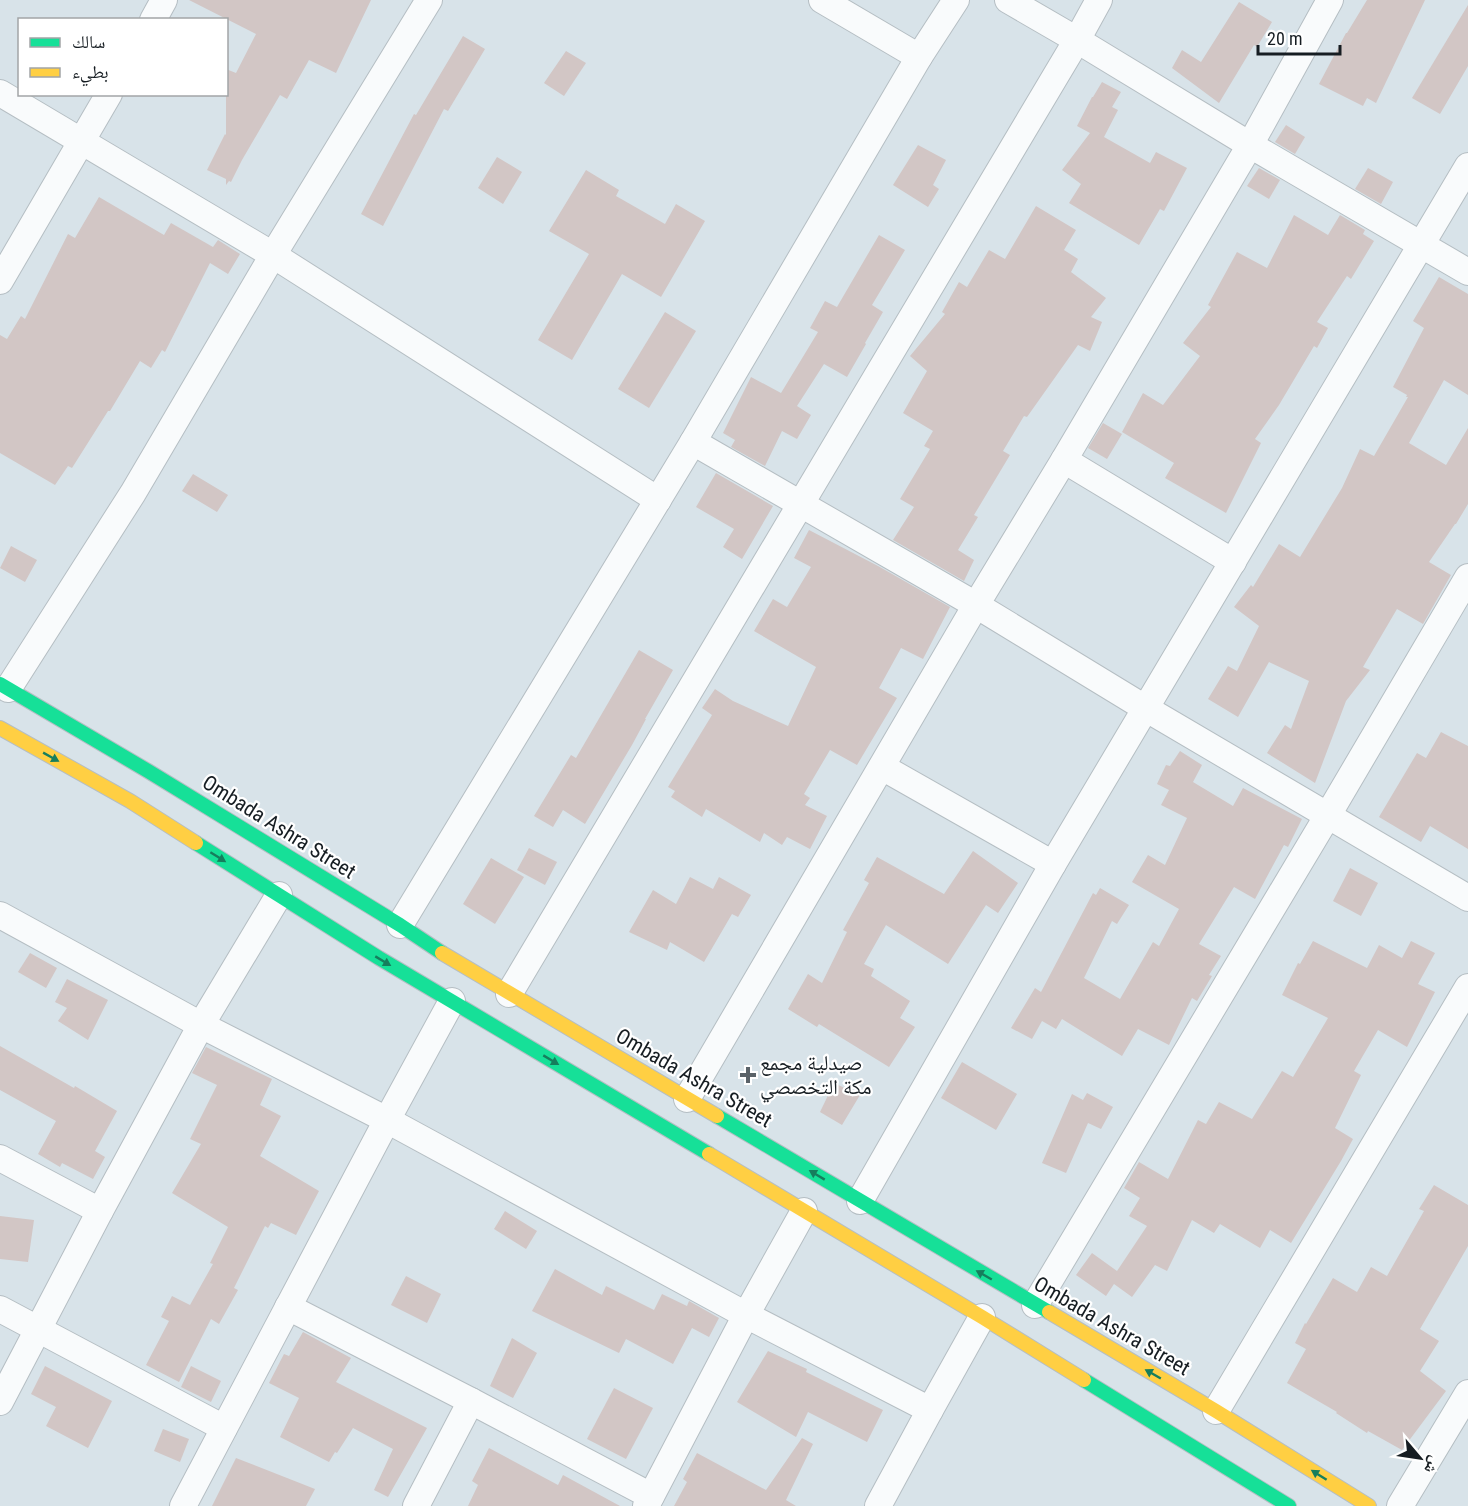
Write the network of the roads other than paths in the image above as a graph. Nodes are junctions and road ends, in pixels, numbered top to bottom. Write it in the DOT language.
graph roads {
  1 [pos="164,0"];
  2 [pos="429,0"];
  3 [pos="822,0"];
  4 [pos="956,0"];
  5 [pos="1008,0"];
  6 [pos="1099,0"];
  7 [pos="1330,0"];
  8 [pos="154,18"];
  9 [pos="1077,40"];
  10 [pos="919,57"];
  11 [pos="0,93"];
  12 [pos="108,96"];
  13 [pos="82,142"];
  14 [pos="1250,145"];
  15 [pos="1468,166"];
  16 [pos="1422,245"];
  17 [pos="273,255"];
  18 [pos="1468,273"];
  19 [pos="0,281"];
  20 [pos="693,442"];
  21 [pos="1064,460"];
  22 [pos="658,500"];
  23 [pos="800,504"];
  24 [pos="1233,562"];
  25 [pos="1468,577"];
  26 [pos="976,605"];
  27 [pos="4,686"];
  28 [pos="1146,708"];
  29 [pos="0,728"];
  30 [pos="882,767"];
  31 [pos="139,786"];
  32 [pos="1328,815"];
  33 [pos="1053,864"];
  34 [pos="279,895"];
  35 [pos="1468,898"];
  36 [pos="0,915"];
  37 [pos="400,925"];
  38 [pos="1468,987"];
  39 [pos="509,994"];
  40 [pos="452,1001"];
  41 [pos="201,1025"];
  42 [pos="687,1099"];
  43 [pos="387,1120"];
  44 [pos="0,1158"];
  45 [pos="860,1201"];
  46 [pos="100,1211"];
  47 [pos="804,1211"];
  48 [pos="1035,1305"];
  49 [pos="288,1307"];
  50 [pos="0,1309"];
  51 [pos="746,1316"];
  52 [pos="982,1317"];
  53 [pos="39,1329"];
  54 [pos="1468,1393"];
  55 [pos="471,1401"];
  56 [pos="0,1402"];
  57 [pos="930,1410"];
  58 [pos="1216,1411"];
  59 [pos="224,1428"];
  60 [pos="649,1501"];
  61 [pos="183,1506"];
  62 [pos="416,1506"];
  63 [pos="878,1506"];
  64 [pos="1289,1506"];
  65 [pos="1369,1506"];
  66 [pos="1400,1506"];
  1 -- 8 [label="street"];
  2 -- 17 [label="street"];
  3 -- 10 [label="street"];
  4 -- 10 [label="street"];
  5 -- 9 [label="street"];
  6 -- 9 [label="street"];
  7 -- 14 [label="street"];
  9 -- 14 [label="street"];
  9 -- 23 [label="street"];
  10 -- 20 [label="street"];
  11 -- 13 [label="street"];
  12 -- 13 [label="street"];
  13 -- 17 [label="street"];
  13 -- 19 [label="street"];
  14 -- 16 [label="street"];
  14 -- 21 [label="street"];
  15 -- 16 [label="street"];
  16 -- 18 [label="street"];
  16 -- 24 [label="street"];
  17 -- 22 [label="street"];
  17 -- 27 [label="street"];
  20 -- 22 [label="street"];
  20 -- 23 [label="street"];
  21 -- 24 [label="street"];
  21 -- 26 [label="street"];
  22 -- 37 [label="street"];
  23 -- 26 [label="street"];
  23 -- 39 [label="street"];
  24 -- 28 [label="street"];
  25 -- 32 [label="street"];
  26 -- 28 [label="street"];
  26 -- 30 [label="street"];
  27 -- 31 [label="main road, Ombada Ashra Street"];
  28 -- 32 [label="street"];
  28 -- 33 [label="street"];
  29 -- 31 [label="main road, Ombada Ashra Street, one-way"];
  30 -- 33 [label="street"];
  30 -- 42 [label="street"];
  31 -- 34 [label="main road, Ombada Ashra Street, one-way"];
  31 -- 37 [label="main road, Ombada Ashra Street"];
  32 -- 35 [label="street"];
  32 -- 48 [label="street"];
  33 -- 45 [label="street"];
  34 -- 40 [label="main road, Ombada Ashra Street, one-way"];
  34 -- 41 [label="street"];
  36 -- 41 [label="street"];
  37 -- 39 [label="main road, Ombada Ashra Street"];
  38 -- 58 [label="street"];
  39 -- 42 [label="main road, Ombada Ashra Street"];
  40 -- 43 [label="street"];
  40 -- 47 [label="main road, Ombada Ashra Street, one-way"];
  41 -- 43 [label="street"];
  41 -- 46 [label="street"];
  45 -- 42 [label="main road, Ombada Ashra Street, one-way"];
  43 -- 49 [label="street"];
  43 -- 51 [label="street"];
  44 -- 46 [label="street"];
  48 -- 45 [label="main road, Ombada Ashra Street, one-way"];
  46 -- 53 [label="street"];
  47 -- 51 [label="street"];
  47 -- 52 [label="main road, Ombada Ashra Street"];
  58 -- 48 [label="main road, Ombada Ashra Street, one-way"];
  49 -- 55 [label="street"];
  49 -- 59 [label="street"];
  50 -- 53 [label="street"];
  51 -- 57 [label="street"];
  51 -- 60 [label="street"];
  52 -- 57 [label="street"];
  52 -- 64 [label="main road, Ombada Ashra Street"];
  53 -- 56 [label="street"];
  53 -- 59 [label="street"];
  54 -- 66 [label="street"];
  55 -- 60 [label="street"];
  55 -- 62 [label="street"];
  57 -- 63 [label="street"];
  65 -- 58 [label="main road, Ombada Ashra Street, one-way"];
  59 -- 61 [label="street"];
}
